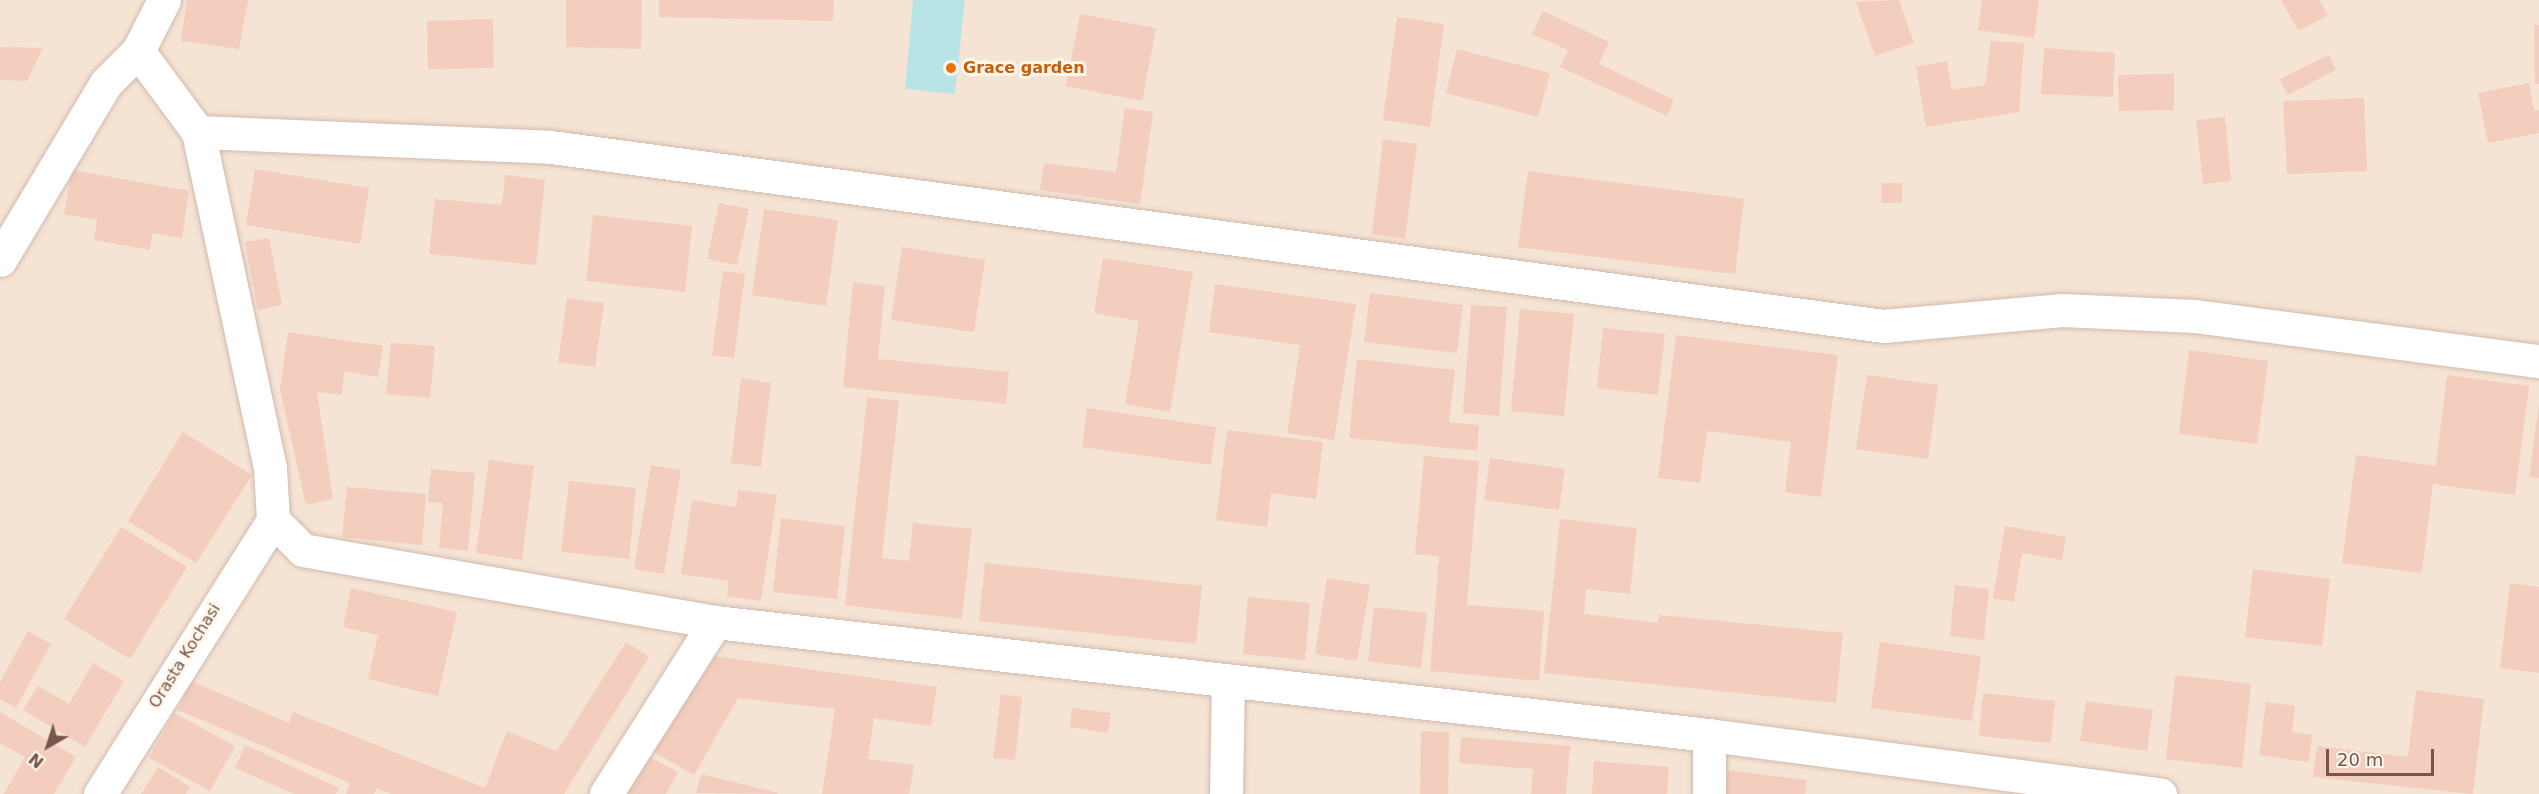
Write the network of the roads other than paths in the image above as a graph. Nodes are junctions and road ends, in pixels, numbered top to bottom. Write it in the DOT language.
graph roads {
  1 [pos="164,0"];
  2 [pos="138,51"];
  3 [pos="198,132"];
  4 [pos="0,260"];
  5 [pos="2539,361"];
  6 [pos="273,520"];
  7 [pos="715,622"];
  8 [pos="1228,681"];
  9 [pos="1709,735"];
  10 [pos="100,794"];
  11 [pos="606,794"];
  12 [pos="1226,794"];
  13 [pos="1709,794"];
  14 [pos="2160,794"];
  1 -- 2 [label="street"];
  2 -- 3 [label="street"];
  2 -- 4 [label="street"];
  3 -- 5 [label="street"];
  3 -- 6 [label="street"];
  6 -- 7 [label="street"];
  6 -- 10 [label="street, Orasta Kochasi"];
  7 -- 8 [label="street"];
  7 -- 11 [label="street"];
  8 -- 9 [label="street"];
  8 -- 12 [label="street"];
  9 -- 13 [label="street"];
  9 -- 14 [label="street"];
}
